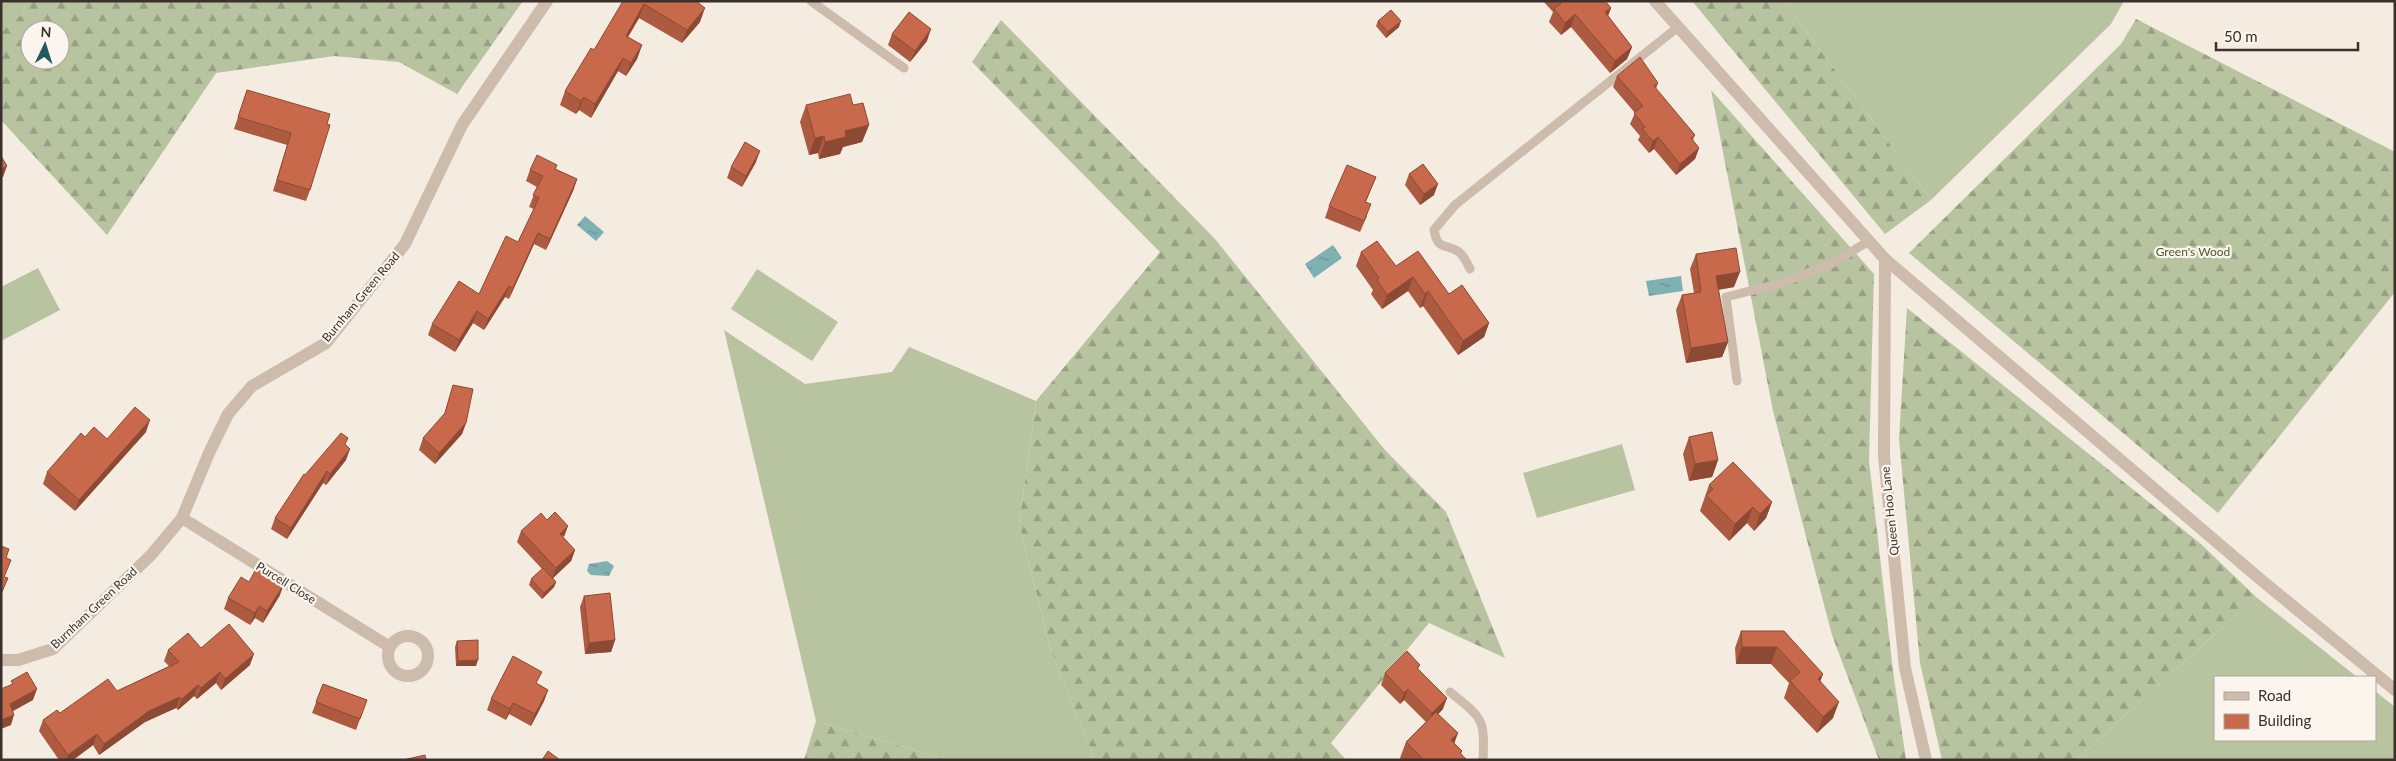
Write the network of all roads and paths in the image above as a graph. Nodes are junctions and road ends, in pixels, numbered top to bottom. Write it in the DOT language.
graph roads {
  1 [pos="547,1"];
  2 [pos="811,1"];
  3 [pos="1655,1"];
  4 [pos="1678,27"];
  5 [pos="904,68"];
  6 [pos="1869,241"];
  7 [pos="1885,259"];
  8 [pos="1470,269"];
  9 [pos="1737,381"];
  10 [pos="182,518"];
  11 [pos="390,647"];
  12 [pos="1,660"];
  13 [pos="2395,690"];
  14 [pos="1450,692"];
  15 [pos="1483,760"];
  16 [pos="1926,760"];
  1 -- 10 [label="street, Burnham Green Road"];
  2 -- 5 [label="lane"];
  3 -- 4 [label="street"];
  4 -- 6 [label="street"];
  4 -- 8 [label="lane"];
  6 -- 7 [label="street"];
  6 -- 9 [label="lane"];
  7 -- 13 [label="street"];
  7 -- 16 [label="street, Queen Hoo Lane"];
  10 -- 11 [label="street, Purcell Close"];
  10 -- 12 [label="street, Burnham Green Road"];
  14 -- 15 [label="lane"];
}
